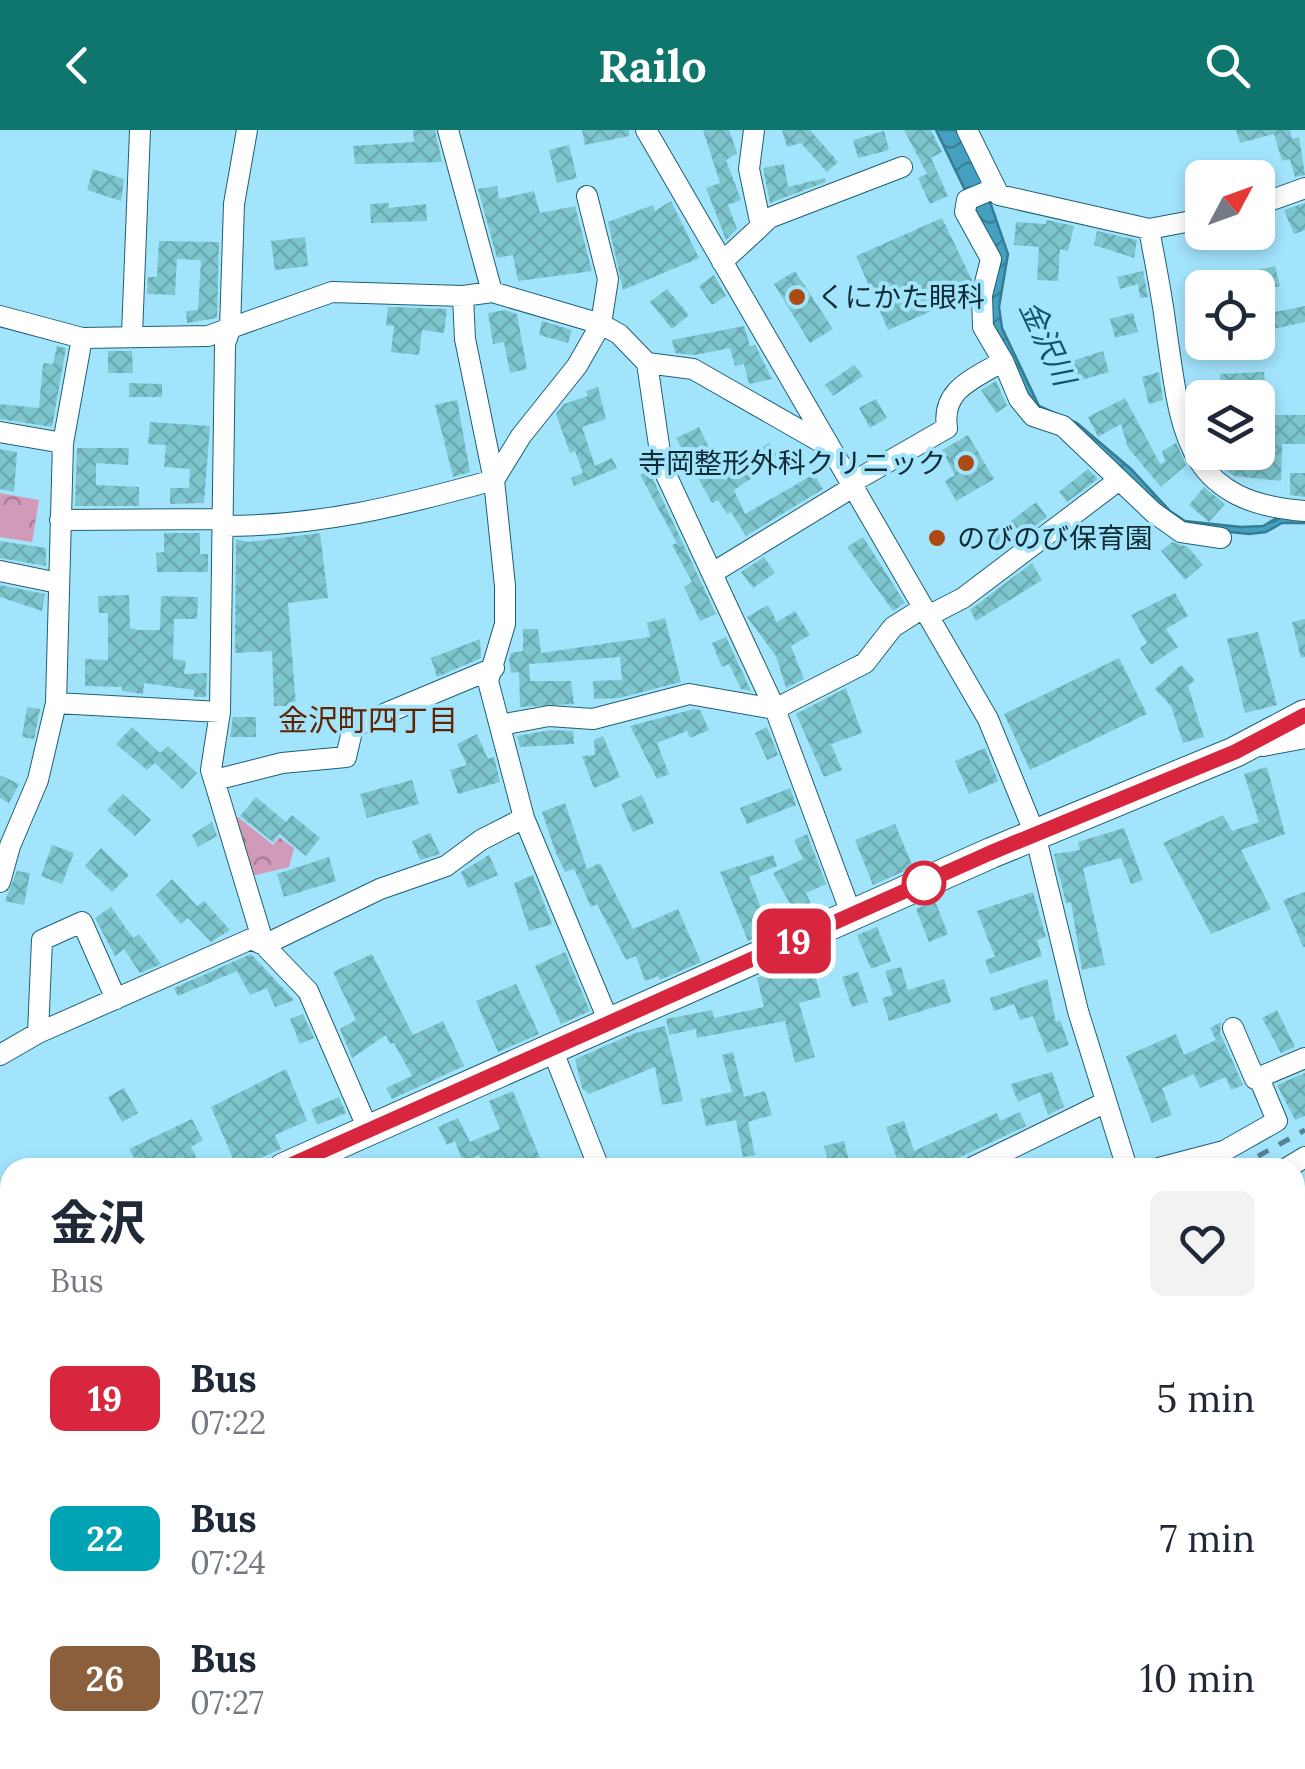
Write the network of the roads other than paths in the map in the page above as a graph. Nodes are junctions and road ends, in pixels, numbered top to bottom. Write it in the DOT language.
graph roads {
  1 [pos="140,130"];
  2 [pos="248,130"];
  3 [pos="448,130"];
  4 [pos="646,130"];
  5 [pos="754,130"];
  6 [pos="967,130"];
  7 [pos="902,168"];
  8 [pos="1305,188"];
  9 [pos="993,189"];
  10 [pos="587,196"];
  11 [pos="1275,199"];
  12 [pos="1185,222"];
  13 [pos="761,226"];
  14 [pos="1149,229"];
  15 [pos="722,262"];
  16 [pos="492,292"];
  17 [pos="464,296"];
  18 [pos="0,316"];
  19 [pos="601,324"];
  20 [pos="230,329"];
  21 [pos="132,335"];
  22 [pos="82,338"];
  23 [pos="1003,361"];
  24 [pos="647,363"];
  25 [pos="0,432"];
  26 [pos="63,444"];
  27 [pos="830,448"];
  28 [pos="494,480"];
  29 [pos="1119,480"];
  30 [pos="852,485"];
  31 [pos="1305,511"];
  32 [pos="60,520"];
  33 [pos="223,522"];
  34 [pos="1222,538"];
  35 [pos="0,572"];
  36 [pos="714,572"];
  37 [pos="58,584"];
  38 [pos="926,612"];
  39 [pos="494,668"];
  40 [pos="56,704"];
  41 [pos="775,709"];
  42 [pos="220,712"];
  43 [pos="1305,715"];
  44 [pos="500,725"];
  45 [pos="1305,738"];
  46 [pos="1235,752"];
  47 [pos="215,780"];
  48 [pos="524,818"];
  49 [pos="1035,834"];
  50 [pos="0,882"];
  51 [pos="852,916"];
  52 [pos="264,945"];
  53 [pos="116,1000"];
  54 [pos="609,1022"];
  55 [pos="1233,1028"];
  56 [pos="38,1033"];
  57 [pos="552,1048"];
  58 [pos="0,1055"];
  59 [pos="1305,1058"];
  60 [pos="1259,1078"];
  61 [pos="1104,1103"];
  62 [pos="368,1129"];
  63 [pos="306,1158"];
  64 [pos="595,1158"];
  65 [pos="991,1158"];
  66 [pos="1124,1158"];
  67 [pos="1198,1158"];
  1 -- 21 [label="street"];
  2 -- 20 [label="street"];
  3 -- 16 [label="street"];
  4 -- 15 [label="street"];
  5 -- 13 [label="street"];
  6 -- 9 [label="street"];
  7 -- 13 [label="street"];
  8 -- 11 [label="street"];
  9 -- 14 [label="street"];
  9 -- 23 [label="street"];
  10 -- 19 [label="street"];
  12 -- 14 [label="street"];
  13 -- 15 [label="street"];
  14 -- 31 [label="street"];
  15 -- 27 [label="street"];
  16 -- 17 [label="street"];
  16 -- 19 [label="street"];
  17 -- 20 [label="street"];
  17 -- 28 [label="street"];
  18 -- 22 [label="street"];
  19 -- 24 [label="street"];
  19 -- 28 [label="street"];
  20 -- 21 [label="street"];
  20 -- 33 [label="street"];
  21 -- 22 [label="street"];
  22 -- 26 [label="street"];
  23 -- 29 [label="street"];
  23 -- 30 [label="street"];
  24 -- 27 [label="street"];
  24 -- 36 [label="street"];
  25 -- 26 [label="street"];
  26 -- 32 [label="street"];
  27 -- 30 [label="street"];
  28 -- 33 [label="street"];
  28 -- 39 [label="street"];
  29 -- 34 [label="street"];
  29 -- 38 [label="street"];
  30 -- 36 [label="street"];
  30 -- 38 [label="street"];
  32 -- 33 [label="street"];
  32 -- 37 [label="street"];
  33 -- 42 [label="street"];
  35 -- 37 [label="street"];
  36 -- 41 [label="street"];
  37 -- 40 [label="street"];
  38 -- 41 [label="street"];
  38 -- 49 [label="street"];
  39 -- 44 [label="street"];
  39 -- 47 [label="street"];
  40 -- 42 [label="street"];
  40 -- 50 [label="street"];
  41 -- 44 [label="street"];
  41 -- 51 [label="street"];
  42 -- 47 [label="street"];
  43 -- 46 [label="highway"];
  44 -- 48 [label="street"];
  45 -- 46 [label="street"];
  46 -- 49 [label="highway"];
  47 -- 52 [label="street"];
  48 -- 52 [label="street"];
  48 -- 54 [label="street"];
  49 -- 51 [label="highway"];
  49 -- 61 [label="street"];
  51 -- 54 [label="highway"];
  52 -- 53 [label="street"];
  52 -- 62 [label="street"];
  53 -- 56 [label="street"];
  53 -- 56 [label="street"];
  54 -- 57 [label="highway"];
  55 -- 60 [label="street"];
  56 -- 58 [label="street"];
  57 -- 62 [label="highway"];
  57 -- 64 [label="street"];
  59 -- 60 [label="street"];
  60 -- 67 [label="street"];
  61 -- 65 [label="street"];
  61 -- 66 [label="street"];
  62 -- 63 [label="highway"];
}
